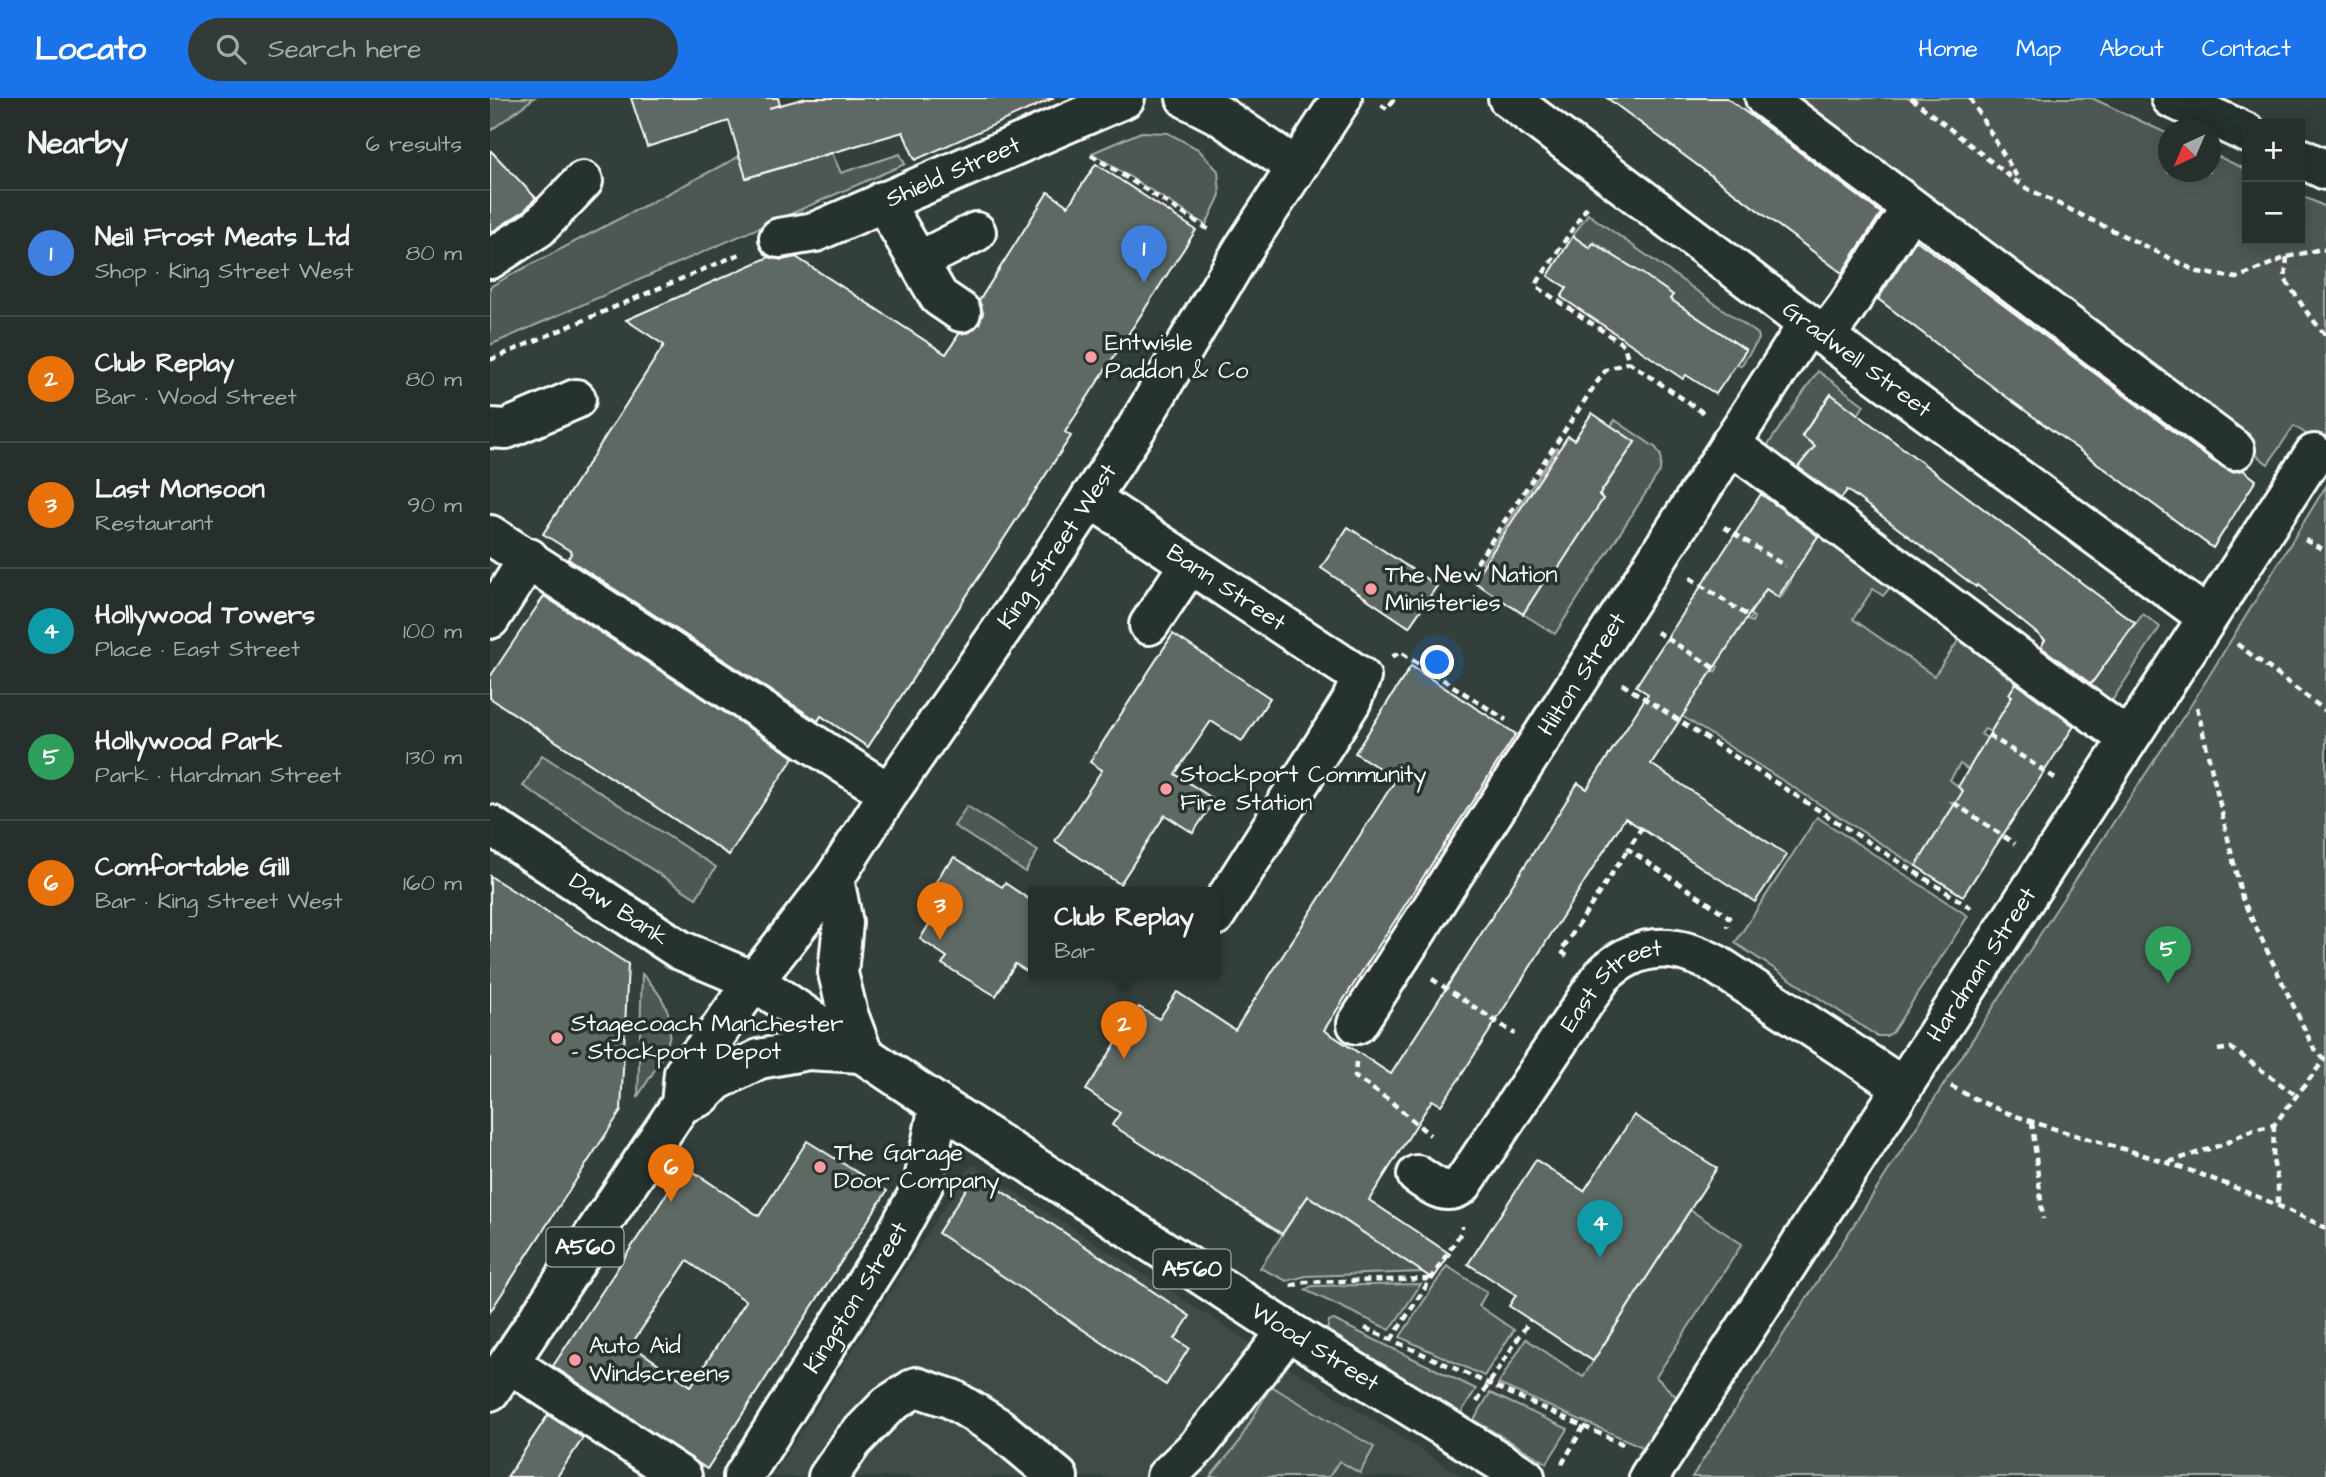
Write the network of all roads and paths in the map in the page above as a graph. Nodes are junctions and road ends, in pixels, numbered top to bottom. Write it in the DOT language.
graph roads {
  1 [pos="1125,98"];
  2 [pos="1186,98"];
  3 [pos="1342,98"];
  4 [pos="1765,98"];
  5 [pos="1911,98"];
  6 [pos="1970,98"];
  7 [pos="2171,98"];
  8 [pos="1523,102"];
  9 [pos="1071,123"];
  10 [pos="2242,131"];
  11 [pos="2305,160"];
  12 [pos="1296,167"];
  13 [pos="2326,170"];
  14 [pos="1611,176"];
  15 [pos="583,181"];
  16 [pos="2022,186"];
  17 [pos="883,201"];
  18 [pos="1910,208"];
  19 [pos="976,232"];
  20 [pos="779,238"];
  21 [pos="2326,250"];
  22 [pos="1242,251"];
  23 [pos="2287,257"];
  24 [pos="490,259"];
  25 [pos="919,261"];
  26 [pos="961,312"];
  27 [pos="1816,330"];
  28 [pos="2326,336"];
  29 [pos="490,360"];
  30 [pos="1629,362"];
  31 [pos="576,399"];
  32 [pos="490,428"];
  33 [pos="1733,439"];
  34 [pos="2235,450"];
  35 [pos="2314,454"];
  36 [pos="1090,498"];
  37 [pos="1690,506"];
  38 [pos="490,535"];
  39 [pos="1657,557"];
  40 [pos="529,558"];
  41 [pos="1189,565"];
  42 [pos="1785,566"];
  43 [pos="1470,573"];
  44 [pos="1623,610"];
  45 [pos="2207,617"];
  46 [pos="1751,618"];
  47 [pos="490,619"];
  48 [pos="1149,625"];
  49 [pos="1589,662"];
  50 [pos="1716,669"];
  51 [pos="2172,671"];
  52 [pos="1361,677"];
  53 [pos="2326,711"];
  54 [pos="1989,735"];
  55 [pos="2127,738"];
  56 [pos="1539,741"];
  57 [pos="890,793"];
  58 [pos="2088,800"];
  59 [pos="1954,803"];
  60 [pos="490,825"];
  61 [pos="1642,827"];
  62 [pos="1628,849"];
  63 [pos="2046,865"];
  64 [pos="834,879"];
  65 [pos="1220,908"];
  66 [pos="2004,930"];
  67 [pos="1571,935"];
  68 [pos="1399,957"];
  69 [pos="1717,965"];
  70 [pos="754,981"];
  71 [pos="1357,1024"];
  72 [pos="2218,1050"];
  73 [pos="863,1054"];
  74 [pos="1548,1055"];
  75 [pos="2325,1060"];
  76 [pos="1910,1077"];
  77 [pos="2297,1096"];
  78 [pos="681,1104"];
  79 [pos="939,1105"];
  80 [pos="2032,1122"];
  81 [pos="2274,1125"];
  82 [pos="2168,1163"];
  83 [pos="1417,1175"];
  84 [pos="1465,1178"];
  85 [pos="2278,1205"];
  86 [pos="2043,1219"];
  87 [pos="2326,1228"];
  88 [pos="1433,1279"];
  89 [pos="1530,1320"];
  90 [pos="1279,1325"];
  91 [pos="1358,1325"];
  92 [pos="1391,1340"];
  93 [pos="499,1377"];
  94 [pos="1488,1385"];
  95 [pos="1455,1435"];
  96 [pos="1560,1467"];
  97 [pos="682,1477"];
  98 [pos="743,1477"];
  99 [pos="828,1477"];
  100 [pos="1058,1477"];
  101 [pos="1166,1477"];
  102 [pos="1525,1477"];
  103 [pos="1649,1477"];
  1 -- 9 [label="street, Shield Street"];
  2 -- 12 [label="street"];
  3 -- 12 [label="street, King Street West"];
  4 -- 18 [label="street"];
  5 -- 16 [label="path"];
  6 -- 16 [label="path"];
  7 -- 10 [label="street"];
  8 -- 14 [label="street, Gradwell Street"];
  9 -- 17 [label="street, Shield Street"];
  9 -- 22 [label="path"];
  11 -- 13 [label="street"];
  12 -- 22 [label="street, King Street West"];
  14 -- 27 [label="street, Gradwell Street"];
  14 -- 30 [label="path"];
  15 -- 24 [label="street"];
  16 -- 23 [label="path"];
  17 -- 20 [label="street, Shield Street"];
  17 -- 25 [label="street"];
  18 -- 27 [label="street, Hilton Street"];
  18 -- 34 [label="street"];
  19 -- 25 [label="street"];
  20 -- 29 [label="path"];
  21 -- 23 [label="path"];
  22 -- 36 [label="street, King Street West"];
  23 -- 28 [label="path"];
  25 -- 26 [label="street"];
  27 -- 33 [label="street, Hilton Street"];
  27 -- 45 [label="street, Gradwell Street"];
  30 -- 33 [label="path"];
  30 -- 43 [label="path"];
  31 -- 32 [label="street"];
  33 -- 37 [label="street, Hilton Street"];
  33 -- 55 [label="street"];
  35 -- 45 [label="street, Hardman Street"];
  36 -- 41 [label="street, Bann Street"];
  36 -- 57 [label="street, King Street West"];
  37 -- 39 [label="street, Hilton Street"];
  37 -- 42 [label="path"];
  38 -- 40 [label="street"];
  39 -- 44 [label="street, Hilton Street"];
  39 -- 46 [label="path"];
  40 -- 47 [label="street"];
  40 -- 57 [label="street"];
  41 -- 48 [label="street"];
  41 -- 52 [label="street, Bann Street"];
  44 -- 49 [label="street, Hilton Street"];
  44 -- 50 [label="path"];
  45 -- 51 [label="street, Hardman Street"];
  45 -- 53 [label="path"];
  49 -- 56 [label="street, Hilton Street"];
  49 -- 66 [label="path"];
  51 -- 55 [label="street, Hardman Street"];
  51 -- 75 [label="path"];
  52 -- 56 [label="path"];
  52 -- 65 [label="street"];
  54 -- 58 [label="path"];
  55 -- 58 [label="street, Hardman Street"];
  56 -- 68 [label="street, Hilton Street"];
  57 -- 64 [label="street, King Street West"];
  58 -- 63 [label="street, Hardman Street"];
  59 -- 63 [label="path"];
  60 -- 70 [label="street, Daw Bank"];
  61 -- 62 [label="path"];
  62 -- 67 [label="path"];
  62 -- 69 [label="path"];
  63 -- 66 [label="street, Hardman Street"];
  64 -- 70 [label="street, King Street West"];
  64 -- 73 [label="street"];
  66 -- 76 [label="street, Hardman Street"];
  68 -- 71 [label="street, Hilton Street"];
  68 -- 74 [label="path"];
  69 -- 74 [label="street, East Street"];
  69 -- 76 [label="street, East Street"];
  70 -- 73 [label="street, A560"];
  70 -- 78 [label="street, King Street West / A560"];
  71 -- 84 [label="path"];
  72 -- 77 [label="path"];
  73 -- 78 [label="street, A560"];
  73 -- 79 [label="street, Wood Street / A560"];
  74 -- 84 [label="street, East Street"];
  75 -- 77 [label="path"];
  76 -- 80 [label="path"];
  76 -- 103 [label="street, Hardman Street"];
  77 -- 81 [label="path"];
  78 -- 93 [label="street, King Street West / A560"];
  79 -- 90 [label="street, Wood Street / A560"];
  79 -- 98 [label="street, Kingston Street"];
  80 -- 82 [label="path"];
  80 -- 86 [label="path"];
  81 -- 82 [label="path"];
  81 -- 85 [label="path"];
  82 -- 85 [label="path"];
  83 -- 84 [label="street"];
  84 -- 88 [label="path"];
  85 -- 87 [label="path"];
  88 -- 90 [label="path"];
  88 -- 92 [label="path"];
  89 -- 94 [label="path"];
  90 -- 95 [label="street, Wood Street / A560"];
  90 -- 101 [label="street"];
  91 -- 92 [label="path"];
  92 -- 94 [label="path"];
  93 -- 97 [label="street"];
  94 -- 95 [label="path"];
  94 -- 96 [label="path"];
  95 -- 102 [label="street, Wood Street / A560"];
  99 -- 100 [label="street"];
}
